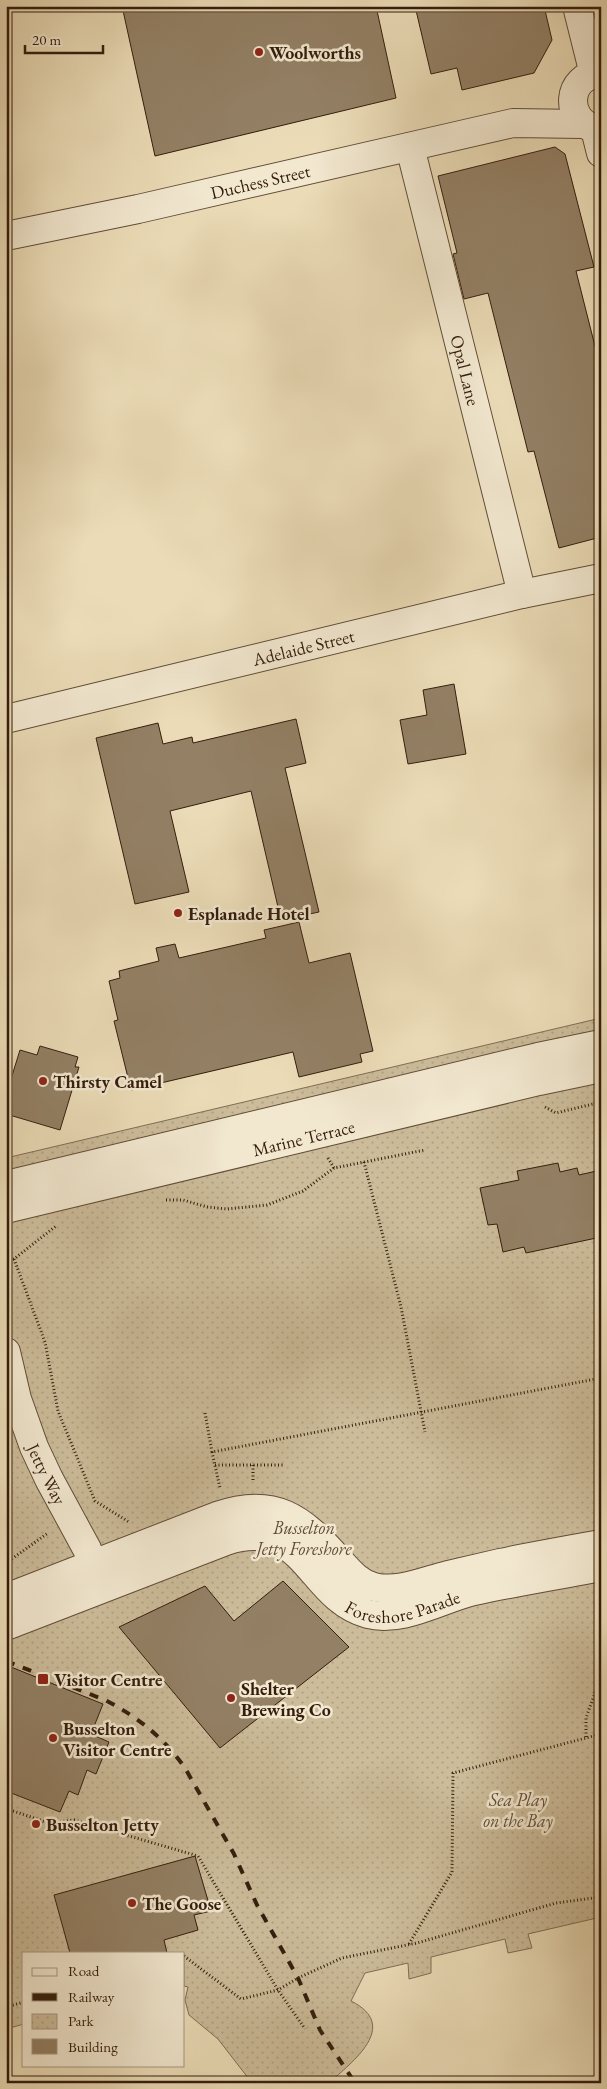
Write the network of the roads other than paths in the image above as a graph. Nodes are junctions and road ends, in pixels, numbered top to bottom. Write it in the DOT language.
graph roads {
  1 [pos="577,6"];
  2 [pos="590,79"];
  3 [pos="513,123"];
  4 [pos="595,134"];
  5 [pos="410,147"];
  6 [pos="6,236"];
  7 [pos="601,578"];
  8 [pos="522,594"];
  9 [pos="6,719"];
  10 [pos="601,1044"];
  11 [pos="601,1068"];
  12 [pos="6,1185"];
  13 [pos="6,1209"];
  14 [pos="6,1352"];
  15 [pos="601,1544"];
  16 [pos="93,1564"];
  17 [pos="601,1566"];
  18 [pos="103,1589"];
  19 [pos="6,1598"];
  20 [pos="6,1626"];
  1 -- 2 [label="street"];
  2 -- 3 [label="street, Duchess Street"];
  2 -- 4 [label="street"];
  3 -- 4 [label="street, Duchess Street"];
  3 -- 5 [label="street, Duchess Street"];
  5 -- 6 [label="street, Duchess Street"];
  5 -- 8 [label="street, Opal Lane"];
  7 -- 8 [label="street, Adelaide Street"];
  8 -- 9 [label="street, Adelaide Street"];
  10 -- 12 [label="street, Marine Terrace"];
  11 -- 13 [label="street, Marine Terrace"];
  14 -- 16 [label="street, Jetty Way"];
  15 -- 16 [label="street, Foreshore Parade"];
  16 -- 18 [label="street, Jetty Way"];
  16 -- 19 [label="street, Foreshore Parade"];
  17 -- 18 [label="street, Foreshore Parade"];
  18 -- 20 [label="street, Foreshore Parade"];
}
